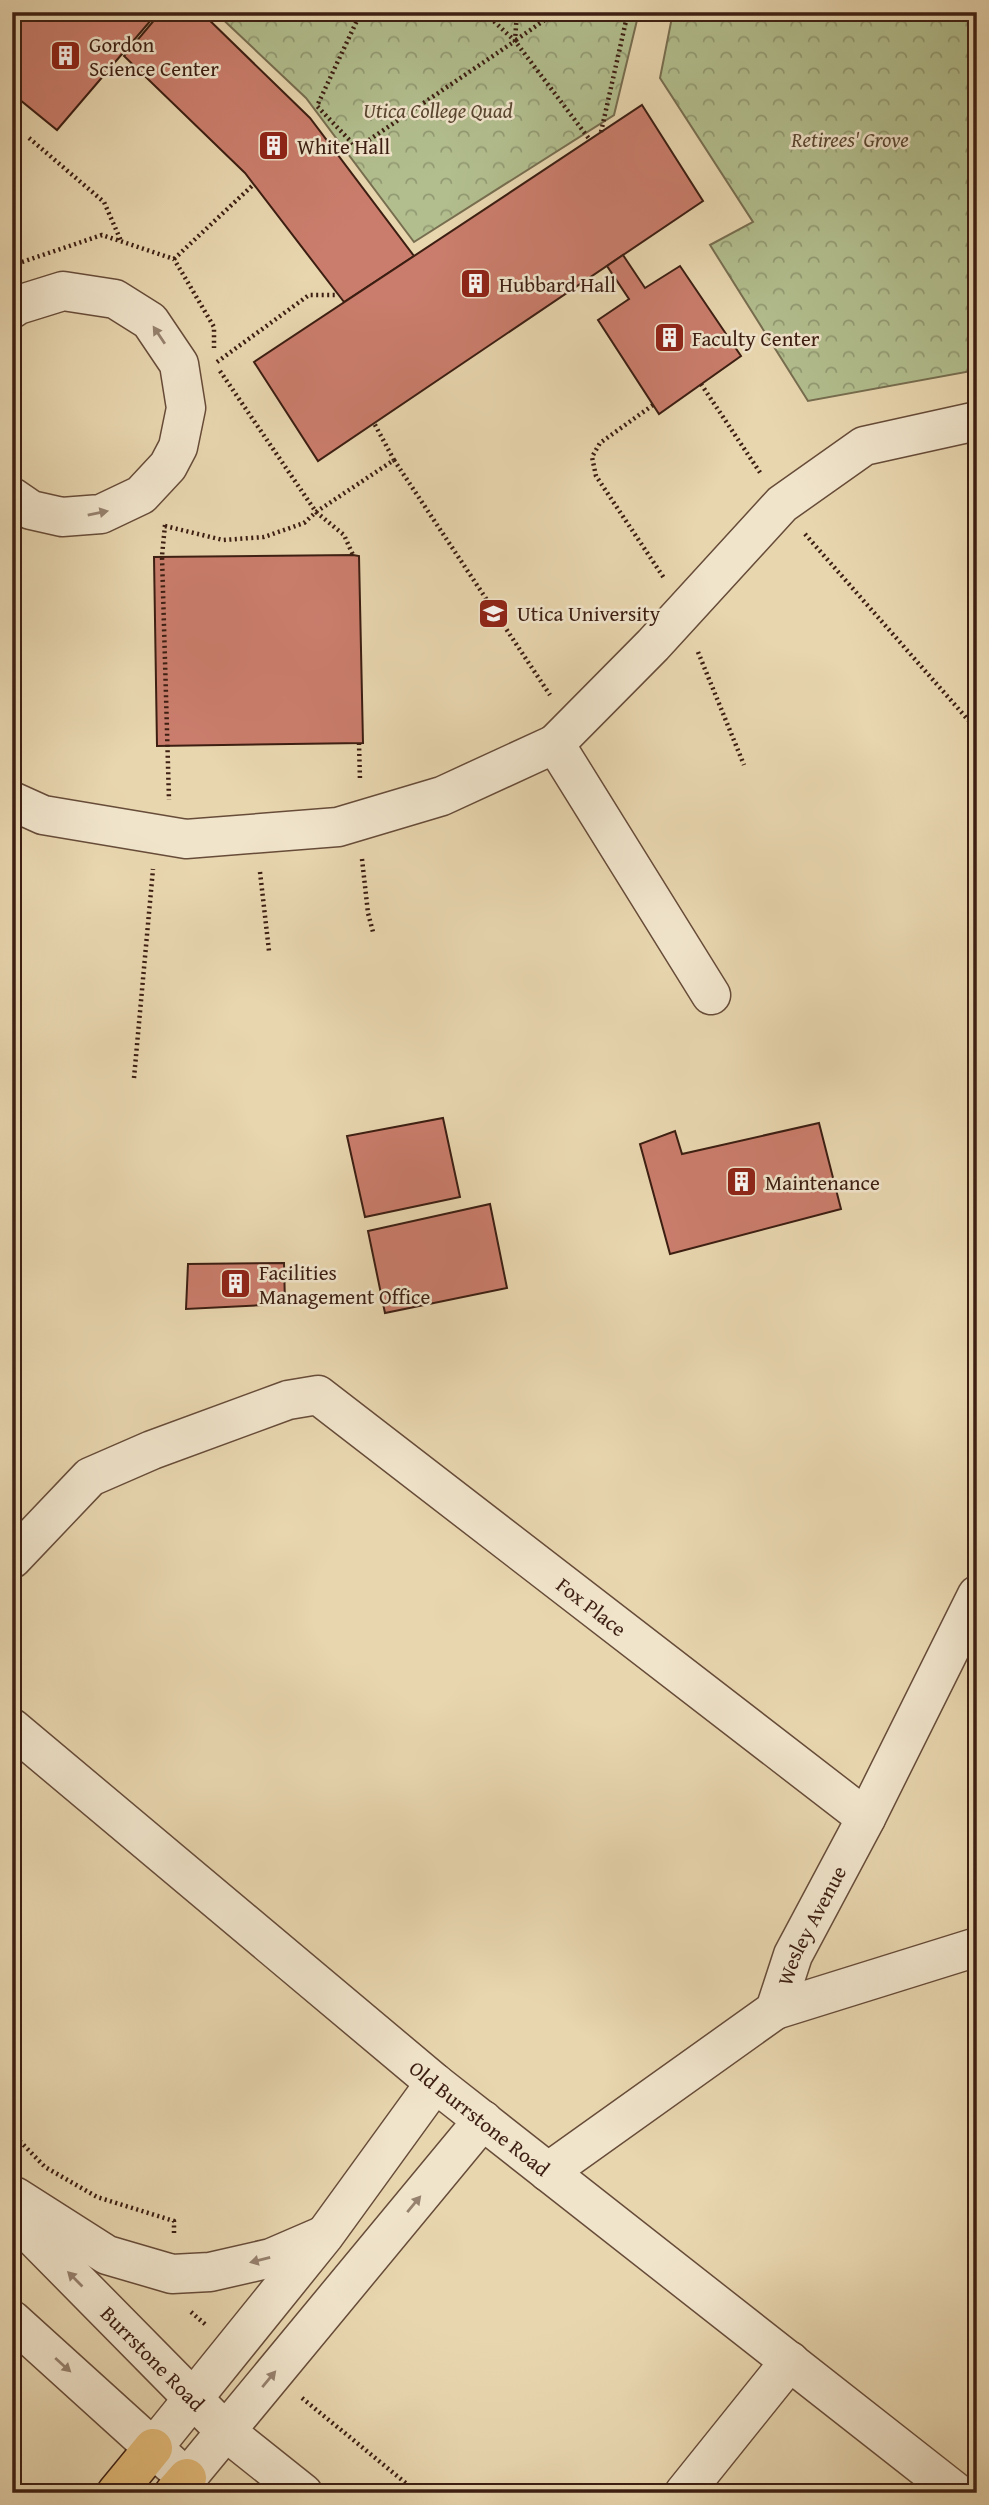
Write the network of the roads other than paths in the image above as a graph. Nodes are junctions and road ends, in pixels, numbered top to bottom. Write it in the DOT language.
graph roads {
  1 [pos="12,309"];
  2 [pos="977,421"];
  3 [pos="18,508"];
  4 [pos="555,744"];
  5 [pos="12,801"];
  6 [pos="711,995"];
  7 [pos="12,1559"];
  8 [pos="977,1595"];
  9 [pos="12,1728"];
  10 [pos="866,1818"];
  11 [pos="977,1947"];
  12 [pos="775,2010"];
  13 [pos="435,2083"];
  14 [pos="483,2120"];
  15 [pos="548,2172"];
  16 [pos="12,2194"];
  17 [pos="12,2215"];
  18 [pos="324,2236"];
  19 [pos="12,2319"];
  20 [pos="790,2361"];
  21 [pos="193,2398"];
  22 [pos="225,2431"];
  23 [pos="153,2448"];
  24 [pos="189,2488"];
  25 [pos="116,2493"];
  26 [pos="303,2493"];
  27 [pos="684,2493"];
  28 [pos="957,2493"];
  3 -- 1 [label="street, one-way"];
  2 -- 4 [label="street"];
  4 -- 5 [label="street"];
  4 -- 6 [label="street"];
  7 -- 10 [label="street, Fox Place"];
  8 -- 10 [label="street, Wesley Avenue"];
  9 -- 13 [label="street, Old Burrstone Road"];
  10 -- 12 [label="street, Wesley Avenue"];
  11 -- 12 [label="street"];
  12 -- 15 [label="street, Wesley Avenue"];
  13 -- 14 [label="street, Old Burrstone Road"];
  13 -- 18 [label="street"];
  14 -- 15 [label="street, Old Burrstone Road"];
  22 -- 14 [label="street, one-way"];
  15 -- 20 [label="street, Old Burrstone Road"];
  18 -- 16 [label="street, one-way"];
  21 -- 17 [label="street, Burrstone Road, one-way"];
  18 -- 21 [label="street"];
  19 -- 23 [label="street, one-way"];
  20 -- 27 [label="street"];
  20 -- 28 [label="street, Old Burrstone Road"];
  21 -- 22 [label="street, Burrstone Road"];
  21 -- 23 [label="street"];
  22 -- 24 [label="street"];
  22 -- 26 [label="street, Burrstone Road"];
  23 -- 24 [label="street"];
  23 -- 25 [label="highway"];
}
